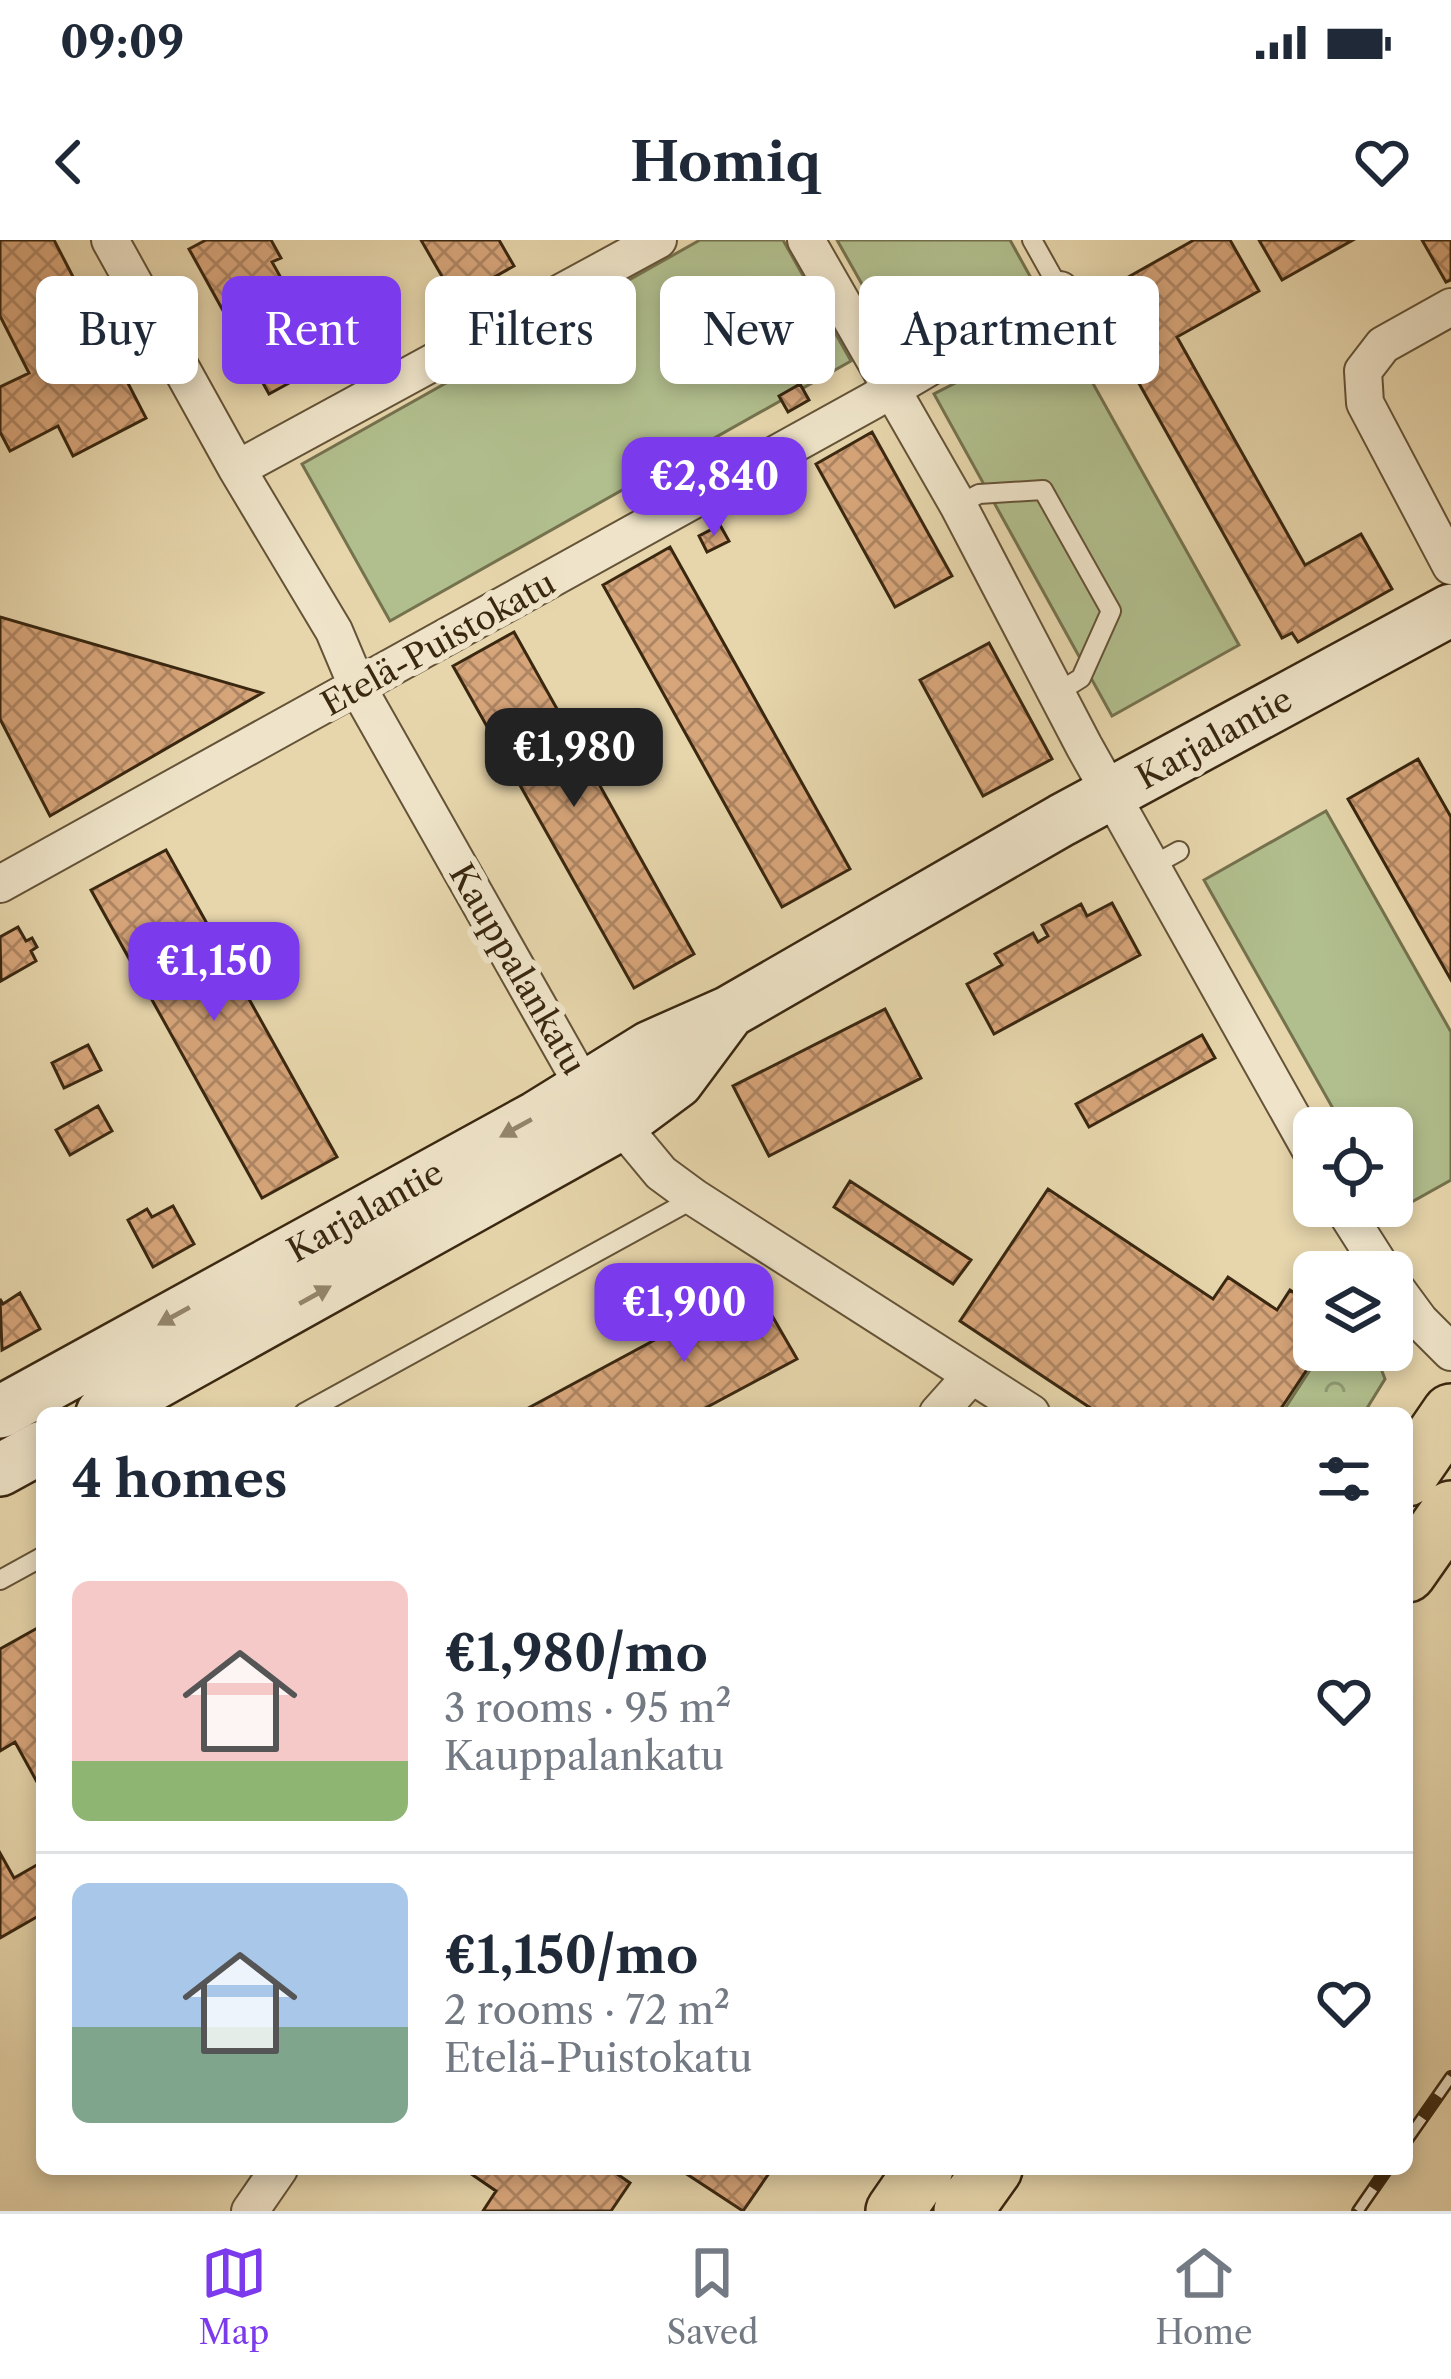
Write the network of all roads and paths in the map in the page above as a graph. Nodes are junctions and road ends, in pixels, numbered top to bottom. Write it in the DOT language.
graph roads {
  1 [pos="110,240"];
  2 [pos="658,240"];
  3 [pos="806,240"];
  4 [pos="1032,240"];
  5 [pos="1052,276"];
  6 [pos="1451,307"];
  7 [pos="900,384"];
  8 [pos="891,389"];
  9 [pos="237,469"];
  10 [pos="958,505"];
  11 [pos="1451,566"];
  12 [pos="1451,610"];
  13 [pos="358,688"];
  14 [pos="1057,693"];
  15 [pos="1110,795"];
  16 [pos="0,884"];
  17 [pos="603,1107"];
  18 [pos="1293,1114"];
  19 [pos="695,1198"];
  20 [pos="1413,1312"];
  21 [pos="1451,1352"];
  22 [pos="972,1375"];
  23 [pos="112,1407"];
  24 [pos="315,1407"];
  25 [pos="943,1407"];
  26 [pos="1022,1407"];
  27 [pos="0,1412"];
  28 [pos="1451,1413"];
  29 [pos="36,1450"];
  30 [pos="1413,1468"];
  31 [pos="0,1470"];
  32 [pos="1451,1510"];
  33 [pos="36,1560"];
  34 [pos="1413,1565"];
  35 [pos="0,1580"];
  36 [pos="275,2175"];
  37 [pos="920,2175"];
  38 [pos="989,2175"];
  39 [pos="250,2211"];
  40 [pos="895,2211"];
  41 [pos="963,2211"];
  1 -- 9 [label="street, Kauppalankatu"];
  2 -- 9 [label="street"];
  3 -- 8 [label="street"];
  4 -- 5 [label="lane"];
  6 -- 11 [label="street"];
  7 -- 8 [label="street, Etelä-Puistokatu"];
  8 -- 10 [label="street"];
  8 -- 13 [label="street, Etelä-Puistokatu"];
  9 -- 13 [label="street, Kauppalankatu"];
  10 -- 14 [label="street"];
  10 -- 14 [label="lane"];
  12 -- 15 [label="main road, Karjalantie"];
  13 -- 16 [label="street, Etelä-Puistokatu"];
  13 -- 17 [label="street, Kauppalankatu"];
  14 -- 15 [label="street"];
  15 -- 17 [label="main road, Karjalantie"];
  15 -- 18 [label="street"];
  17 -- 19 [label="street, Kauppalankatu"];
  23 -- 17 [label="main road, Karjalantie, one-way"];
  17 -- 27 [label="main road, Karjalantie, one-way"];
  19 -- 22 [label="street, Kauppalankatu"];
  19 -- 24 [label="lane"];
  20 -- 21 [label="street"];
  22 -- 25 [label="street"];
  22 -- 26 [label="street, Kauppalankatu"];
  28 -- 30 [label="main road"];
  29 -- 31 [label="main road"];
  32 -- 34 [label="main road"];
  33 -- 35 [label="lane"];
  36 -- 39 [label="street"];
  37 -- 40 [label="main road"];
  38 -- 41 [label="main road"];
}
